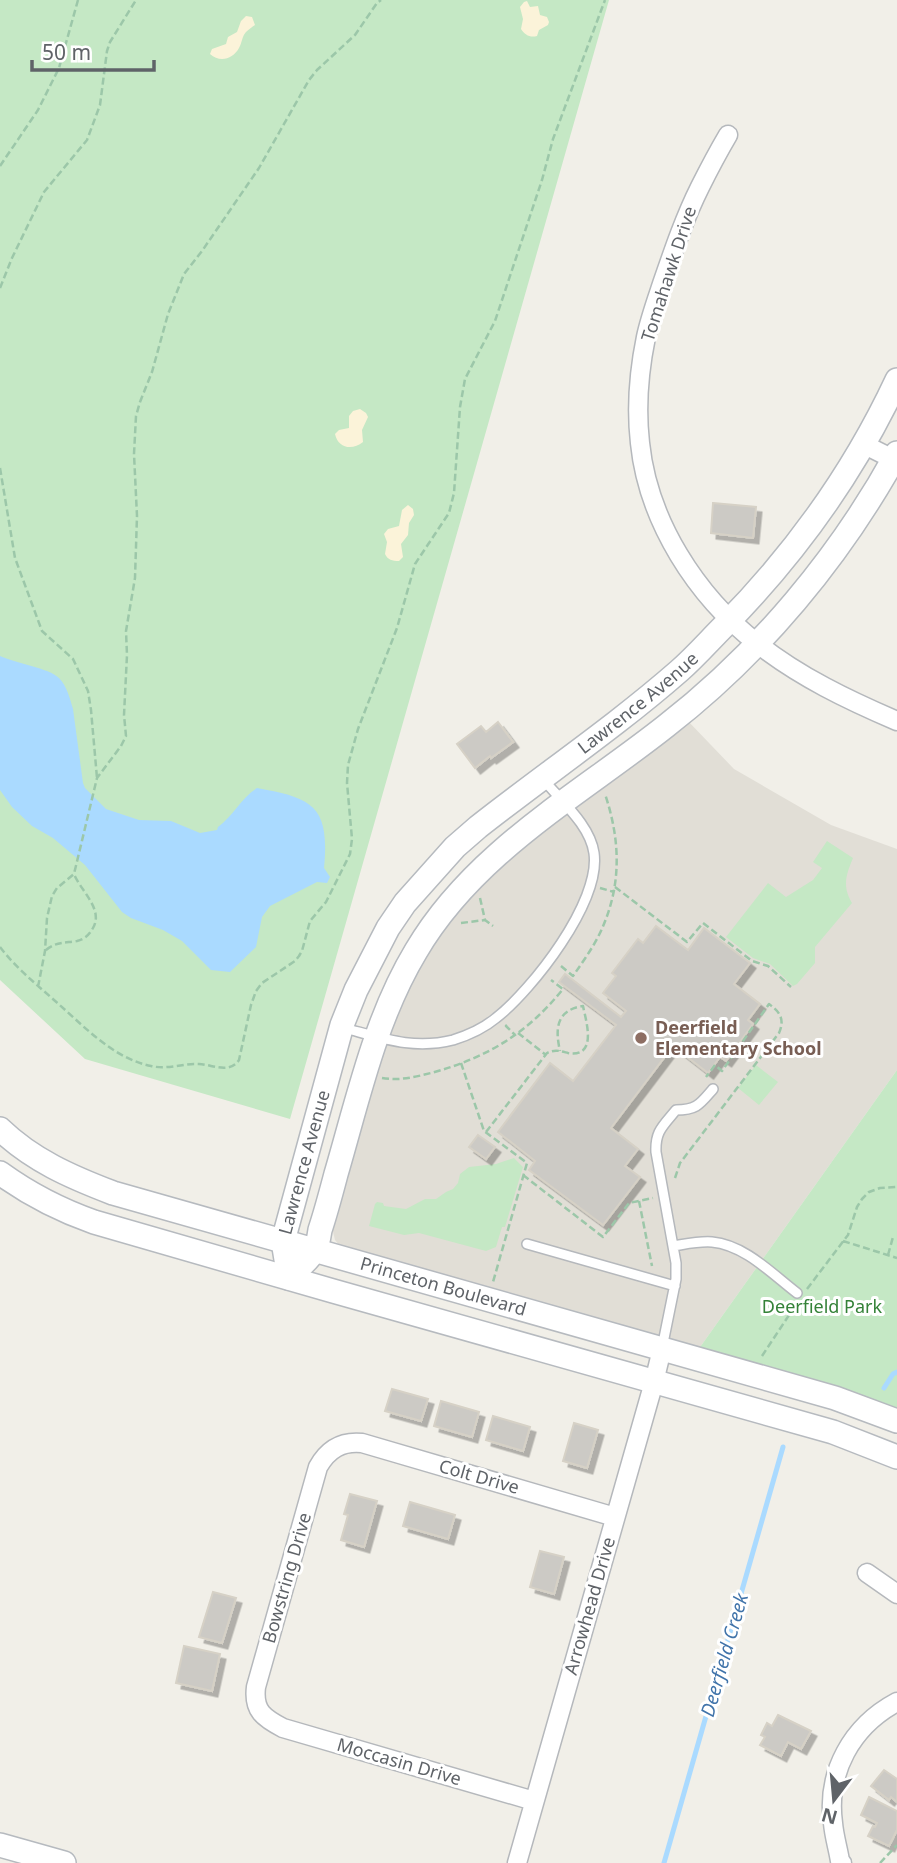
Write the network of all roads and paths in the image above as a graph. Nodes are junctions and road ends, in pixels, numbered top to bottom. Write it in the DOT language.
graph roads {
  1 [pos="78,0"];
  2 [pos="136,0"];
  3 [pos="381,0"];
  4 [pos="606,0"];
  5 [pos="728,135"];
  6 [pos="0,166"];
  7 [pos="0,288"];
  8 [pos="897,380"];
  9 [pos="863,444"];
  10 [pos="896,458"];
  11 [pos="0,468"];
  12 [pos="731,619"];
  13 [pos="757,643"];
  14 [pos="897,721"];
  15 [pos="542,777"];
  16 [pos="96,780"];
  17 [pos="604,790"];
  18 [pos="564,803"];
  19 [pos="74,874"];
  20 [pos="615,887"];
  21 [pos="479,892"];
  22 [pos="485,920"];
  23 [pos="452,925"];
  24 [pos="494,926"];
  25 [pos="0,947"];
  26 [pos="46,951"];
  27 [pos="561,966"];
  28 [pos="550,979"];
  29 [pos="38,987"];
  30 [pos="791,987"];
  31 [pos="342,1028"];
  32 [pos="517,1033"];
  33 [pos="377,1037"];
  34 [pos="560,1051"];
  35 [pos="545,1055"];
  36 [pos="461,1063"];
  37 [pos="379,1077"];
  38 [pos="706,1077"];
  39 [pos="713,1089"];
  40 [pos="0,1129"];
  41 [pos="486,1132"];
  42 [pos="0,1173"];
  43 [pos="523,1175"];
  44 [pos="674,1184"];
  45 [pos="897,1187"];
  46 [pos="664,1197"];
  47 [pos="639,1201"];
  48 [pos="893,1237"];
  49 [pos="283,1241"];
  50 [pos="843,1241"];
  51 [pos="527,1244"];
  52 [pos="673,1246"];
  53 [pos="315,1250"];
  54 [pos="888,1255"];
  55 [pos="897,1258"];
  56 [pos="289,1278"];
  57 [pos="649,1279"];
  58 [pos="492,1285"];
  59 [pos="675,1286"];
  60 [pos="797,1293"];
  61 [pos="662,1349"];
  62 [pos="758,1362"];
  63 [pos="654,1382"];
  64 [pos="897,1421"];
  65 [pos="341,1444"];
  66 [pos="897,1457"];
  67 [pos="615,1517"];
  68 [pos="867,1573"];
  69 [pos="897,1594"];
  70 [pos="897,1702"];
  71 [pos="266,1719"];
  72 [pos="534,1801"];
  73 [pos="0,1845"];
  74 [pos="897,1845"];
  75 [pos="840,1862"];
  76 [pos="64,1863"];
  77 [pos="516,1863"];
  78 [pos="880,1863"];
  1 -- 6 [label="path"];
  2 -- 7 [label="path"];
  3 -- 16 [label="path"];
  4 -- 29 [label="path"];
  5 -- 12 [label="street, Tomahawk Drive"];
  8 -- 9 [label="street, Lawrence Avenue"];
  9 -- 10 [label="street"];
  9 -- 12 [label="street, Lawrence Avenue"];
  10 -- 13 [label="street, Lawrence Avenue"];
  11 -- 16 [label="path"];
  12 -- 13 [label="street, Tomahawk Drive"];
  12 -- 15 [label="street, Lawrence Avenue"];
  13 -- 14 [label="street, Tomahawk Drive"];
  13 -- 18 [label="street, Lawrence Avenue"];
  15 -- 18 [label="lane"];
  15 -- 31 [label="street, Lawrence Avenue"];
  16 -- 19 [label="path"];
  17 -- 20 [label="path"];
  18 -- 33 [label="street, Lawrence Avenue"];
  18 -- 33 [label="lane"];
  19 -- 26 [label="path"];
  19 -- 26 [label="path"];
  20 -- 27 [label="path"];
  20 -- 30 [label="path"];
  21 -- 22 [label="path"];
  22 -- 23 [label="path"];
  22 -- 24 [label="path"];
  25 -- 29 [label="path"];
  26 -- 29 [label="path"];
  28 -- 32 [label="path"];
  31 -- 33 [label="lane"];
  31 -- 49 [label="street, Lawrence Avenue"];
  32 -- 35 [label="path"];
  32 -- 36 [label="path"];
  33 -- 53 [label="street, Lawrence Avenue"];
  34 -- 34 [label="path"];
  34 -- 35 [label="path"];
  35 -- 41 [label="path"];
  36 -- 37 [label="path"];
  36 -- 41 [label="path"];
  38 -- 44 [label="path"];
  39 -- 46 [label="lane"];
  40 -- 49 [label="street, Princeton Boulevard"];
  41 -- 43 [label="path"];
  42 -- 56 [label="street, Princeton Boulevard"];
  43 -- 47 [label="path"];
  43 -- 58 [label="path"];
  45 -- 50 [label="path"];
  46 -- 47 [label="path"];
  46 -- 52 [label="lane"];
  47 -- 57 [label="path"];
  48 -- 54 [label="path"];
  49 -- 53 [label="street, Princeton Boulevard"];
  49 -- 56 [label="street, Lawrence Avenue"];
  50 -- 54 [label="path"];
  50 -- 62 [label="path"];
  51 -- 57 [label="lane"];
  52 -- 59 [label="lane"];
  52 -- 60 [label="lane"];
  53 -- 56 [label="street, Lawrence Avenue"];
  53 -- 61 [label="street, Princeton Boulevard"];
  54 -- 55 [label="path"];
  56 -- 63 [label="street, Princeton Boulevard"];
  57 -- 59 [label="lane"];
  59 -- 61 [label="lane"];
  61 -- 63 [label="street, Arrowhead Drive"];
  61 -- 64 [label="street, Princeton Boulevard"];
  63 -- 66 [label="street, Princeton Boulevard"];
  63 -- 67 [label="street, Arrowhead Drive"];
  65 -- 67 [label="street, Colt Drive"];
  65 -- 71 [label="street, Bowstring Drive"];
  67 -- 72 [label="street, Arrowhead Drive"];
  68 -- 69 [label="street"];
  70 -- 75 [label="street"];
  71 -- 72 [label="street, Moccasin Drive"];
  72 -- 77 [label="street, Arrowhead Drive"];
  73 -- 76 [label="street"];
  74 -- 78 [label="path"];
}
